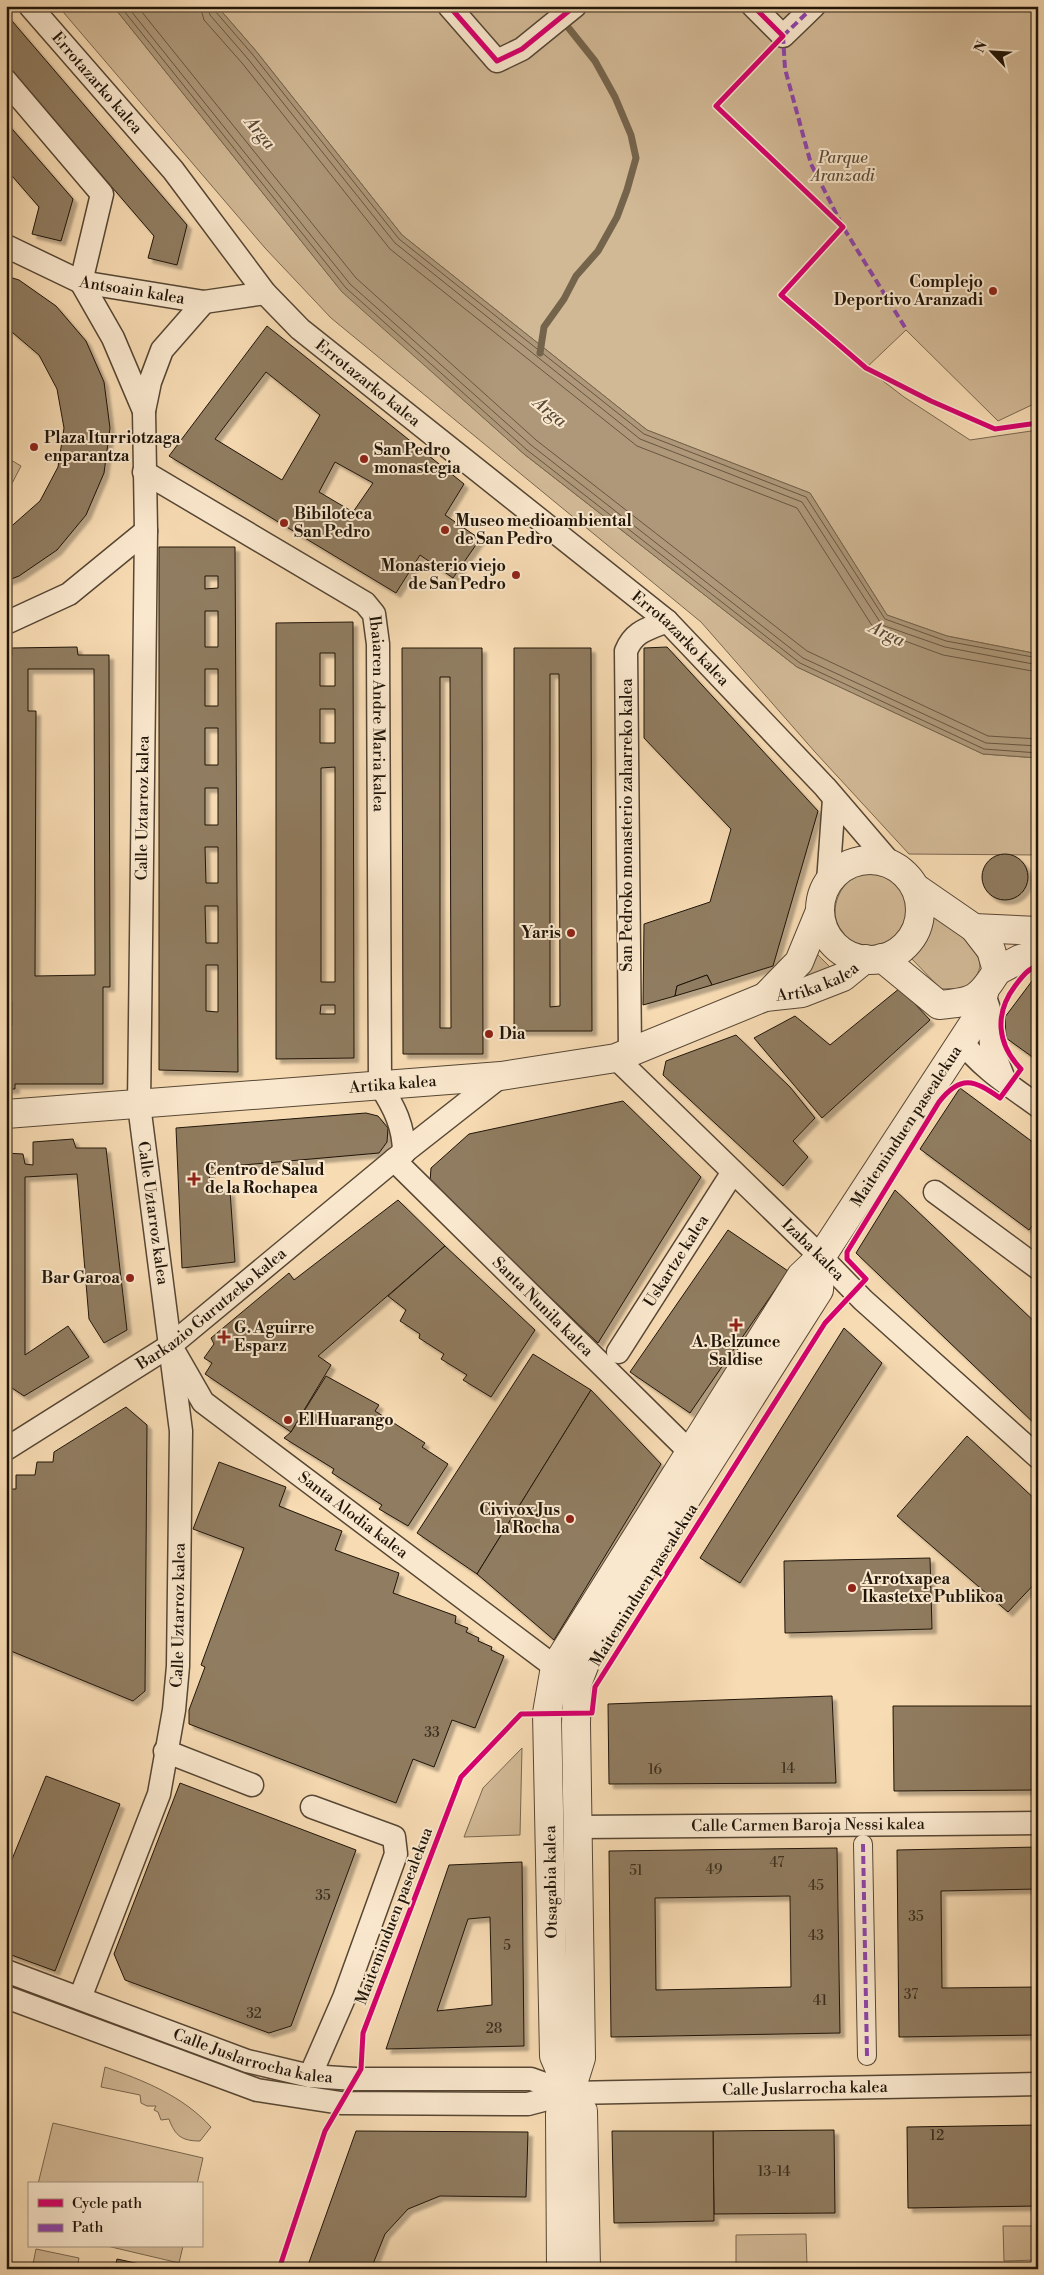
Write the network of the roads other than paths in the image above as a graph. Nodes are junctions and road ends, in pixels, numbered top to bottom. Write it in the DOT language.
graph roads {
  1 [pos="30,6"];
  2 [pos="449,6"];
  3 [pos="575,6"];
  4 [pos="753,6"];
  5 [pos="814,6"];
  6 [pos="6,81"];
  7 [pos="6,246"];
  8 [pos="81,282"];
  9 [pos="265,293"];
  10 [pos="204,302"];
  11 [pos="144,411"];
  12 [pos="144,472"];
  13 [pos="146,531"];
  14 [pos="667,621"];
  15 [pos="6,623"];
  16 [pos="834,799"];
  17 [pos="891,864"];
  18 [pos="828,882"];
  19 [pos="916,888"];
  20 [pos="820,911"];
  21 [pos="974,928"];
  22 [pos="1038,930"];
  23 [pos="1038,954"];
  24 [pos="874,959"];
  25 [pos="990,982"];
  26 [pos="765,997"];
  27 [pos="939,1005"];
  28 [pos="961,1040"];
  29 [pos="623,1055"];
  30 [pos="500,1076"];
  31 [pos="1006,1082"];
  32 [pos="380,1085"];
  33 [pos="139,1105"];
  34 [pos="1038,1106"];
  35 [pos="6,1114"];
  36 [pos="399,1157"];
  37 [pos="733,1172"];
  38 [pos="935,1192"];
  39 [pos="821,1257"];
  40 [pos="1038,1268"];
  41 [pos="171,1345"];
  42 [pos="618,1352"];
  43 [pos="6,1449"];
  44 [pos="691,1453"];
  45 [pos="1038,1457"];
  46 [pos="554,1668"];
  47 [pos="577,1684"];
  48 [pos="165,1751"];
  49 [pos="252,1785"];
  50 [pos="312,1807"];
  51 [pos="1038,1823"];
  52 [pos="578,1827"];
  53 [pos="863,1844"];
  54 [pos="6,1971"];
  55 [pos="6,1997"];
  56 [pos="80,1998"];
  57 [pos="867,2056"];
  58 [pos="310,2076"];
  59 [pos="1038,2084"];
  60 [pos="570,2093"];
  61 [pos="561,2269"];
  62 [pos="586,2269"];
  1 -- 9 [label="street, Errotazarko kalea"];
  2 -- 3 [label="street"];
  4 -- 5 [label="street"];
  6 -- 8 [label="street"];
  7 -- 8 [label="street, Antsoain kalea"];
  8 -- 10 [label="street, Antsoain kalea"];
  8 -- 11 [label="street, Calle Uztarroz kalea"];
  9 -- 10 [label="street, Antsoain kalea"];
  9 -- 14 [label="street, Errotazarko kalea"];
  10 -- 11 [label="street, Calle Uztarroz kalea"];
  11 -- 12 [label="street, Calle Uztarroz kalea"];
  12 -- 13 [label="street, Calle Uztarroz kalea"];
  12 -- 32 [label="street, Ibaiaren Andre Maria kalea"];
  13 -- 15 [label="street"];
  13 -- 33 [label="street, Calle Uztarroz kalea"];
  14 -- 16 [label="street, Errotazarko kalea"];
  14 -- 29 [label="street, San Pedroko monasterio zaharreko kalea"];
  16 -- 17 [label="street, Errotazarko kalea"];
  16 -- 18 [label="street"];
  17 -- 18 [label="street"];
  17 -- 19 [label="street"];
  18 -- 20 [label="street"];
  19 -- 21 [label="street"];
  19 -- 24 [label="street"];
  20 -- 24 [label="street"];
  20 -- 26 [label="street, Artika kalea"];
  21 -- 22 [label="street"];
  21 -- 25 [label="street"];
  23 -- 25 [label="street"];
  24 -- 26 [label="street, Artika kalea"];
  24 -- 27 [label="street"];
  25 -- 27 [label="street"];
  25 -- 28 [label="street, Maiteminduen pasealekua"];
  25 -- 31 [label="street"];
  26 -- 29 [label="street, Artika kalea"];
  27 -- 28 [label="street"];
  28 -- 31 [label="street"];
  28 -- 39 [label="street, Maiteminduen pasealekua"];
  29 -- 30 [label="street, Artika kalea"];
  29 -- 37 [label="street, Izaba kalea"];
  30 -- 32 [label="street, Artika kalea"];
  30 -- 36 [label="street, Barkazio Gurutzeko kalea"];
  31 -- 34 [label="street"];
  32 -- 33 [label="street, Artika kalea"];
  32 -- 36 [label="street"];
  33 -- 35 [label="street, Artika kalea"];
  33 -- 41 [label="street, Calle Uztarroz kalea"];
  36 -- 41 [label="street, Barkazio Gurutzeko kalea"];
  36 -- 44 [label="street, Santa Nunila kalea"];
  37 -- 39 [label="street, Izaba kalea"];
  37 -- 42 [label="street, Uskartze kalea"];
  38 -- 40 [label="street"];
  39 -- 44 [label="street, Maiteminduen pasealekua"];
  39 -- 45 [label="street, Izaba kalea"];
  39 -- 47 [label="street, Maiteminduen pasealekua"];
  41 -- 43 [label="street, Barkazio Gurutzeko kalea"];
  41 -- 46 [label="street, Santa Alodia kalea"];
  41 -- 48 [label="street, Calle Uztarroz kalea"];
  44 -- 46 [label="street, Maiteminduen pasealekua"];
  46 -- 60 [label="street, Otsagabia kalea"];
  47 -- 52 [label="street, Otsagabia kalea"];
  48 -- 49 [label="street"];
  48 -- 56 [label="street, Calle Uztarroz kalea"];
  50 -- 58 [label="street, Maiteminduen pasealekua"];
  51 -- 52 [label="street, Calle Carmen Baroja Nessi kalea"];
  52 -- 60 [label="street, Otsagabia kalea"];
  53 -- 57 [label="street, Calle Carmen Baroja Nessi kalea"];
  54 -- 56 [label="street, Calle Juslarrocha kalea"];
  55 -- 60 [label="street, Calle Juslarrocha kalea"];
  56 -- 58 [label="street, Calle Juslarrocha kalea"];
  58 -- 60 [label="street, Calle Juslarrocha kalea"];
  59 -- 60 [label="street, Calle Juslarrocha kalea"];
  60 -- 61 [label="street, Otsagabia kalea"];
  60 -- 62 [label="street, Otsagabia kalea"];
}
